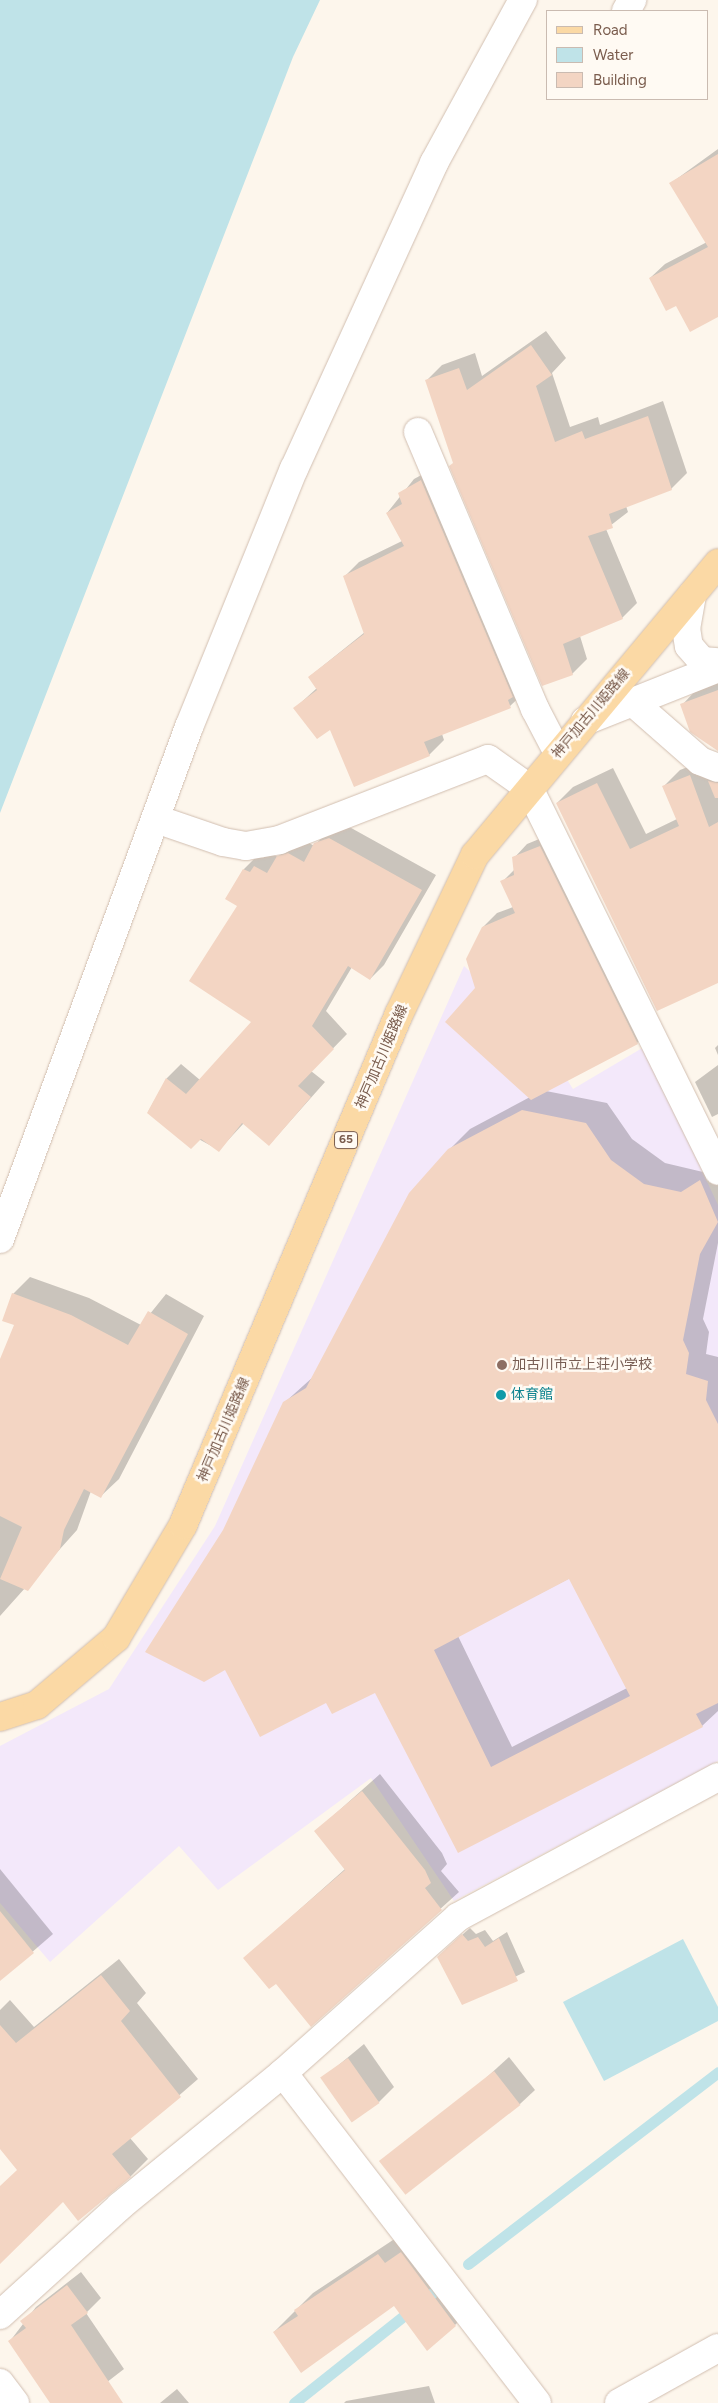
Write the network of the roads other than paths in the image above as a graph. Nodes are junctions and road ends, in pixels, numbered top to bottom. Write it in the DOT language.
graph roads {
  1 [pos="523,0"];
  2 [pos="418,432"];
  3 [pos="718,563"];
  4 [pos="692,595"];
  5 [pos="718,662"];
  6 [pos="718,668"];
  7 [pos="635,704"];
  8 [pos="585,721"];
  9 [pos="558,753"];
  10 [pos="718,768"];
  11 [pos="529,788"];
  12 [pos="156,819"];
  13 [pos="718,1171"];
  14 [pos="0,1239"];
  15 [pos="0,1717"];
  16 [pos="718,1777"];
  17 [pos="282,2073"];
  18 [pos="0,2315"];
  19 [pos="718,2348"];
  20 [pos="0,2383"];
  21 [pos="15,2403"];
  22 [pos="537,2403"];
  23 [pos="619,2403"];
  1 -- 12 [label="street"];
  2 -- 9 [label="street"];
  3 -- 4 [label="main road, 神戸加古川姫路線 / 65"];
  4 -- 5 [label="street"];
  4 -- 8 [label="main road, 神戸加古川姫路線 / 65"];
  6 -- 7 [label="street"];
  7 -- 8 [label="street"];
  7 -- 10 [label="street"];
  8 -- 9 [label="main road, 神戸加古川姫路線 / 65"];
  9 -- 11 [label="main road, 神戸加古川姫路線 / 65"];
  11 -- 12 [label="street"];
  11 -- 13 [label="street"];
  11 -- 15 [label="main road, 神戸加古川姫路線 / 65"];
  12 -- 14 [label="street"];
  16 -- 17 [label="street"];
  17 -- 18 [label="street"];
  17 -- 22 [label="street"];
  19 -- 23 [label="street"];
  20 -- 21 [label="street"];
}
